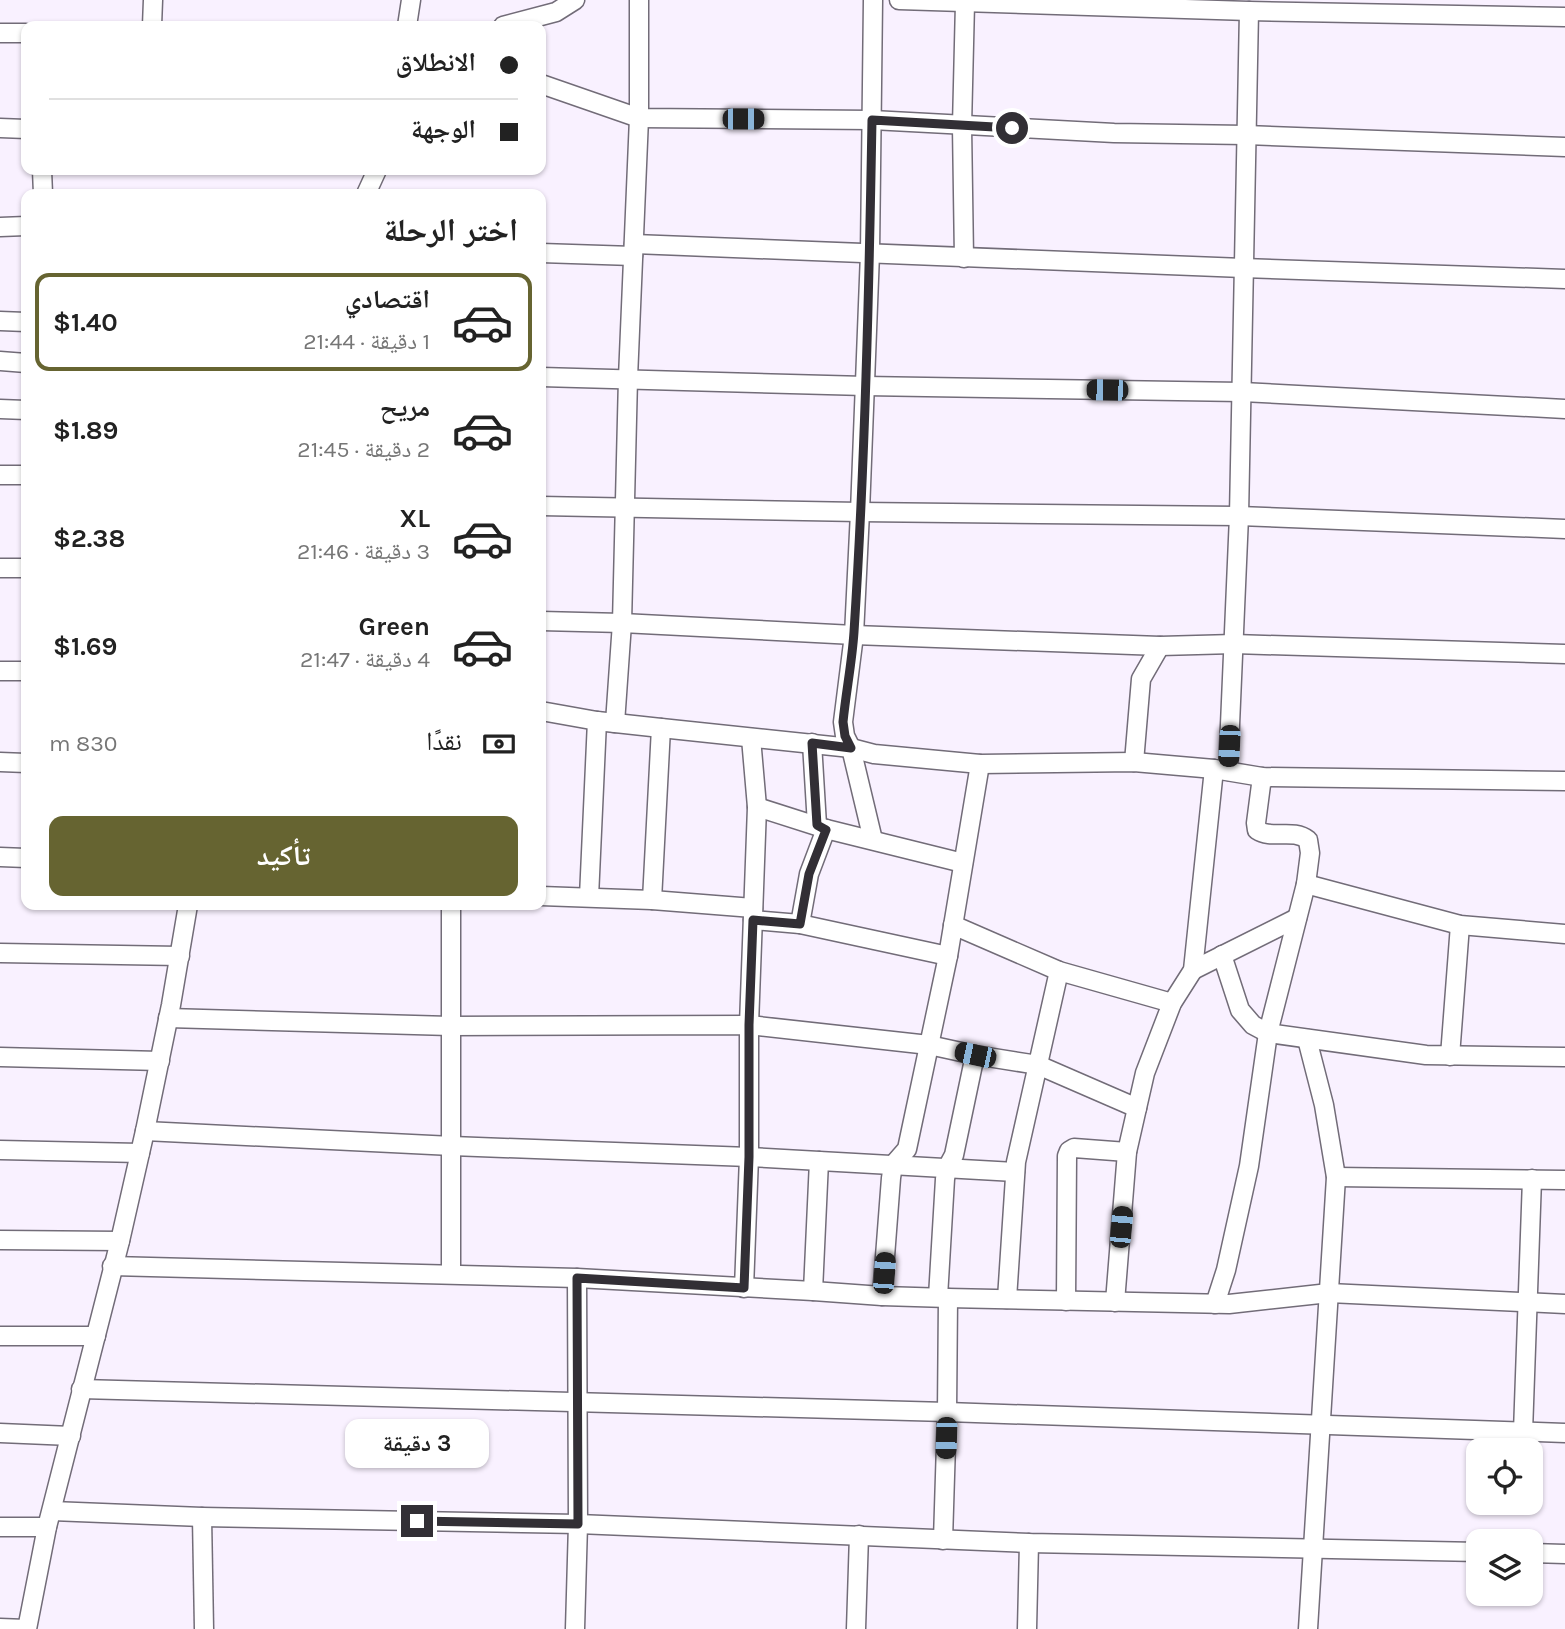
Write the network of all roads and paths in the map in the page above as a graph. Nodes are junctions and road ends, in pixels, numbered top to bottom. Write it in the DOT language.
graph roads {
  1 [pos="153,0"];
  2 [pos="411,0"];
  3 [pos="575,0"];
  4 [pos="639,0"];
  5 [pos="873,0"];
  6 [pos="899,0"];
  7 [pos="930,1"];
  8 [pos="965,3"];
  9 [pos="1249,11"];
  10 [pos="1555,11"];
  11 [pos="152,21"];
  12 [pos="408,21"];
  13 [pos="522,21"];
  14 [pos="0,33"];
  15 [pos="21,33"];
  16 [pos="546,86"];
  17 [pos="639,118"];
  18 [pos="872,120"];
  19 [pos="961,126"];
  20 [pos="0,128"];
  21 [pos="21,129"];
  22 [pos="1246,135"];
  23 [pos="1565,147"];
  24 [pos="21,226"];
  25 [pos="0,227"];
  26 [pos="633,250"];
  27 [pos="546,253"];
  28 [pos="870,253"];
  29 [pos="964,257"];
  30 [pos="1243,268"];
  31 [pos="1565,279"];
  32 [pos="0,321"];
  33 [pos="21,322"];
  34 [pos="0,361"];
  35 [pos="21,363"];
  36 [pos="546,377"];
  37 [pos="628,379"];
  38 [pos="865,386"];
  39 [pos="1242,392"];
  40 [pos="0,409"];
  41 [pos="1565,409"];
  42 [pos="21,410"];
  43 [pos="0,475"];
  44 [pos="21,475"];
  45 [pos="546,506"];
  46 [pos="625,509"];
  47 [pos="860,512"];
  48 [pos="1239,516"];
  49 [pos="1565,529"];
  50 [pos="0,568"];
  51 [pos="21,568"];
  52 [pos="546,621"];
  53 [pos="622,623"];
  54 [pos="854,635"];
  55 [pos="1234,644"];
  56 [pos="1160,646"];
  57 [pos="1565,654"];
  58 [pos="0,671"];
  59 [pos="21,671"];
  60 [pos="546,712"];
  61 [pos="606,722"];
  62 [pos="661,728"];
  63 [pos="751,738"];
  64 [pos="812,743"];
  65 [pos="851,748"];
  66 [pos="0,762"];
  67 [pos="1134,762"];
  68 [pos="21,763"];
  69 [pos="980,764"];
  70 [pos="1221,770"];
  71 [pos="1262,777"];
  72 [pos="1565,781"];
  73 [pos="757,807"];
  74 [pos="822,827"];
  75 [pos="873,840"];
  76 [pos="0,858"];
  77 [pos="21,858"];
  78 [pos="963,863"];
  79 [pos="1306,884"];
  80 [pos="546,896"];
  81 [pos="589,897"];
  82 [pos="652,900"];
  83 [pos="187,910"];
  84 [pos="450,910"];
  85 [pos="753,914"];
  86 [pos="1297,918"];
  87 [pos="800,924"];
  88 [pos="953,925"];
  89 [pos="1460,926"];
  90 [pos="1565,934"];
  91 [pos="0,953"];
  92 [pos="1222,955"];
  93 [pos="180,956"];
  94 [pos="947,956"];
  95 [pos="1193,970"];
  96 [pos="1059,971"];
  97 [pos="1172,1003"];
  98 [pos="168,1018"];
  99 [pos="749,1025"];
  100 [pos="450,1026"];
  101 [pos="1268,1033"];
  102 [pos="1307,1039"];
  103 [pos="929,1045"];
  104 [pos="975,1055"];
  105 [pos="1450,1056"];
  106 [pos="0,1057"];
  107 [pos="1565,1057"];
  108 [pos="160,1061"];
  109 [pos="1038,1065"];
  110 [pos="1137,1108"];
  111 [pos="145,1131"];
  112 [pos="452,1146"];
  113 [pos="0,1150"];
  114 [pos="1127,1152"];
  115 [pos="140,1153"];
  116 [pos="749,1157"];
  117 [pos="819,1161"];
  118 [pos="893,1165"];
  119 [pos="947,1168"];
  120 [pos="1015,1172"];
  121 [pos="1336,1177"];
  122 [pos="1532,1180"];
  123 [pos="1565,1180"];
  124 [pos="0,1240"];
  125 [pos="120,1241"];
  126 [pos="112,1266"];
  127 [pos="451,1274"];
  128 [pos="577,1278"];
  129 [pos="744,1288"];
  130 [pos="813,1291"];
  131 [pos="1328,1293"];
  132 [pos="882,1296"];
  133 [pos="943,1298"];
  134 [pos="1007,1299"];
  135 [pos="1066,1301"];
  136 [pos="1115,1302"];
  137 [pos="1528,1302"];
  138 [pos="1215,1304"];
  139 [pos="1565,1304"];
  140 [pos="0,1336"];
  141 [pos="96,1336"];
  142 [pos="81,1389"];
  143 [pos="576,1403"];
  144 [pos="947,1412"];
  145 [pos="1321,1425"];
  146 [pos="1523,1432"];
  147 [pos="0,1433"];
  148 [pos="1565,1433"];
  149 [pos="71,1436"];
  150 [pos="202,1517"];
  151 [pos="50,1519"];
  152 [pos="578,1524"];
  153 [pos="0,1527"];
  154 [pos="859,1535"];
  155 [pos="943,1540"];
  156 [pos="1029,1543"];
  157 [pos="1313,1548"];
  158 [pos="1466,1552"];
  159 [pos="1543,1553"];
  160 [pos="1565,1554"];
  161 [pos="0,1628"];
  162 [pos="27,1629"];
  163 [pos="204,1629"];
  164 [pos="575,1629"];
  165 [pos="856,1629"];
  166 [pos="1027,1629"];
  167 [pos="1308,1629"];
  1 -- 11 [label="street"];
  2 -- 12 [label="street"];
  3 -- 13 [label="street"];
  4 -- 17 [label="street"];
  5 -- 18 [label="street"];
  6 -- 7 [label="street"];
  7 -- 8 [label="street"];
  8 -- 9 [label="street"];
  8 -- 19 [label="street"];
  9 -- 10 [label="street"];
  9 -- 22 [label="street"];
  14 -- 15 [label="street"];
  16 -- 17 [label="street"];
  17 -- 18 [label="street"];
  17 -- 26 [label="street"];
  18 -- 19 [label="street"];
  18 -- 28 [label="street"];
  19 -- 22 [label="street"];
  19 -- 29 [label="street"];
  20 -- 21 [label="street"];
  22 -- 23 [label="street"];
  22 -- 30 [label="street"];
  24 -- 25 [label="street"];
  26 -- 27 [label="street"];
  26 -- 28 [label="street"];
  26 -- 37 [label="street"];
  28 -- 29 [label="street"];
  28 -- 38 [label="street"];
  29 -- 30 [label="street"];
  30 -- 31 [label="street"];
  30 -- 39 [label="street"];
  32 -- 33 [label="street"];
  34 -- 35 [label="street"];
  36 -- 37 [label="street"];
  37 -- 38 [label="street"];
  37 -- 46 [label="street"];
  38 -- 39 [label="street"];
  38 -- 47 [label="street"];
  39 -- 41 [label="street"];
  39 -- 48 [label="street"];
  40 -- 42 [label="street"];
  43 -- 44 [label="street"];
  45 -- 46 [label="street"];
  46 -- 47 [label="street"];
  46 -- 53 [label="street"];
  47 -- 48 [label="street"];
  47 -- 54 [label="street"];
  48 -- 49 [label="street"];
  48 -- 55 [label="street"];
  50 -- 51 [label="street"];
  52 -- 53 [label="street"];
  53 -- 54 [label="street"];
  53 -- 61 [label="street"];
  54 -- 56 [label="street"];
  54 -- 65 [label="street"];
  55 -- 56 [label="street"];
  55 -- 57 [label="street"];
  55 -- 70 [label="street"];
  56 -- 67 [label="street"];
  58 -- 59 [label="street"];
  60 -- 61 [label="street"];
  61 -- 62 [label="street"];
  61 -- 81 [label="street"];
  62 -- 63 [label="street"];
  62 -- 82 [label="street"];
  63 -- 64 [label="street"];
  63 -- 73 [label="street"];
  64 -- 65 [label="street"];
  64 -- 74 [label="street"];
  65 -- 69 [label="street"];
  65 -- 75 [label="street"];
  66 -- 68 [label="street"];
  67 -- 69 [label="street"];
  67 -- 70 [label="street"];
  69 -- 78 [label="street"];
  70 -- 71 [label="street"];
  70 -- 95 [label="street"];
  71 -- 72 [label="street"];
  71 -- 79 [label="street"];
  73 -- 74 [label="street"];
  73 -- 85 [label="street"];
  74 -- 75 [label="street"];
  74 -- 87 [label="street"];
  75 -- 78 [label="street"];
  76 -- 77 [label="street"];
  78 -- 88 [label="street"];
  79 -- 86 [label="street"];
  79 -- 89 [label="street"];
  80 -- 81 [label="street"];
  81 -- 82 [label="street"];
  82 -- 85 [label="street"];
  83 -- 93 [label="street"];
  84 -- 100 [label="street"];
  85 -- 87 [label="street"];
  85 -- 99 [label="street"];
  86 -- 92 [label="street"];
  86 -- 101 [label="street"];
  87 -- 94 [label="street"];
  88 -- 94 [label="street"];
  88 -- 96 [label="street"];
  89 -- 90 [label="street"];
  89 -- 105 [label="street"];
  91 -- 93 [label="street"];
  92 -- 95 [label="street"];
  92 -- 101 [label="street"];
  93 -- 98 [label="street"];
  94 -- 103 [label="street"];
  95 -- 97 [label="street"];
  96 -- 97 [label="street"];
  96 -- 109 [label="street"];
  97 -- 110 [label="street"];
  98 -- 100 [label="street"];
  98 -- 108 [label="street"];
  99 -- 100 [label="street"];
  99 -- 103 [label="street"];
  99 -- 116 [label="street"];
  100 -- 112 [label="street"];
  101 -- 102 [label="street"];
  101 -- 138 [label="street"];
  102 -- 105 [label="street"];
  102 -- 121 [label="street"];
  103 -- 104 [label="street"];
  103 -- 118 [label="street"];
  104 -- 109 [label="street"];
  104 -- 119 [label="street"];
  105 -- 107 [label="street"];
  106 -- 108 [label="street"];
  108 -- 111 [label="street"];
  109 -- 110 [label="street"];
  109 -- 120 [label="street"];
  110 -- 114 [label="street"];
  111 -- 112 [label="street"];
  111 -- 115 [label="street"];
  112 -- 116 [label="street"];
  112 -- 127 [label="street"];
  113 -- 115 [label="street"];
  114 -- 135 [label="street"];
  114 -- 136 [label="street"];
  115 -- 125 [label="street"];
  116 -- 117 [label="street"];
  116 -- 129 [label="street"];
  117 -- 118 [label="street"];
  117 -- 130 [label="street"];
  118 -- 119 [label="street"];
  118 -- 132 [label="street"];
  119 -- 120 [label="street"];
  119 -- 133 [label="street"];
  120 -- 134 [label="street"];
  121 -- 122 [label="street"];
  121 -- 131 [label="street"];
  122 -- 123 [label="street"];
  122 -- 137 [label="street"];
  124 -- 125 [label="street"];
  125 -- 126 [label="street"];
  126 -- 127 [label="street"];
  126 -- 141 [label="street"];
  127 -- 128 [label="street"];
  128 -- 129 [label="street"];
  128 -- 143 [label="street"];
  129 -- 130 [label="street"];
  130 -- 132 [label="street"];
  131 -- 137 [label="street"];
  131 -- 138 [label="street"];
  131 -- 145 [label="street"];
  132 -- 133 [label="street"];
  133 -- 134 [label="street"];
  133 -- 144 [label="street"];
  134 -- 135 [label="street"];
  135 -- 136 [label="street"];
  136 -- 138 [label="street"];
  137 -- 139 [label="street"];
  137 -- 146 [label="street"];
  140 -- 141 [label="street"];
  141 -- 142 [label="street"];
  142 -- 143 [label="street"];
  142 -- 149 [label="street"];
  143 -- 144 [label="street"];
  143 -- 152 [label="street"];
  144 -- 145 [label="street"];
  144 -- 155 [label="street"];
  145 -- 146 [label="street"];
  145 -- 157 [label="street"];
  146 -- 148 [label="street"];
  147 -- 149 [label="street"];
  149 -- 151 [label="street"];
  150 -- 151 [label="street"];
  150 -- 152 [label="street"];
  150 -- 163 [label="street"];
  151 -- 153 [label="street"];
  151 -- 162 [label="street"];
  152 -- 154 [label="street"];
  152 -- 164 [label="street"];
  154 -- 155 [label="street"];
  154 -- 165 [label="street"];
  155 -- 156 [label="street"];
  156 -- 157 [label="street"];
  156 -- 166 [label="street"];
  157 -- 158 [label="street"];
  157 -- 167 [label="street"];
  159 -- 160 [label="street"];
  161 -- 162 [label="street"];
}
